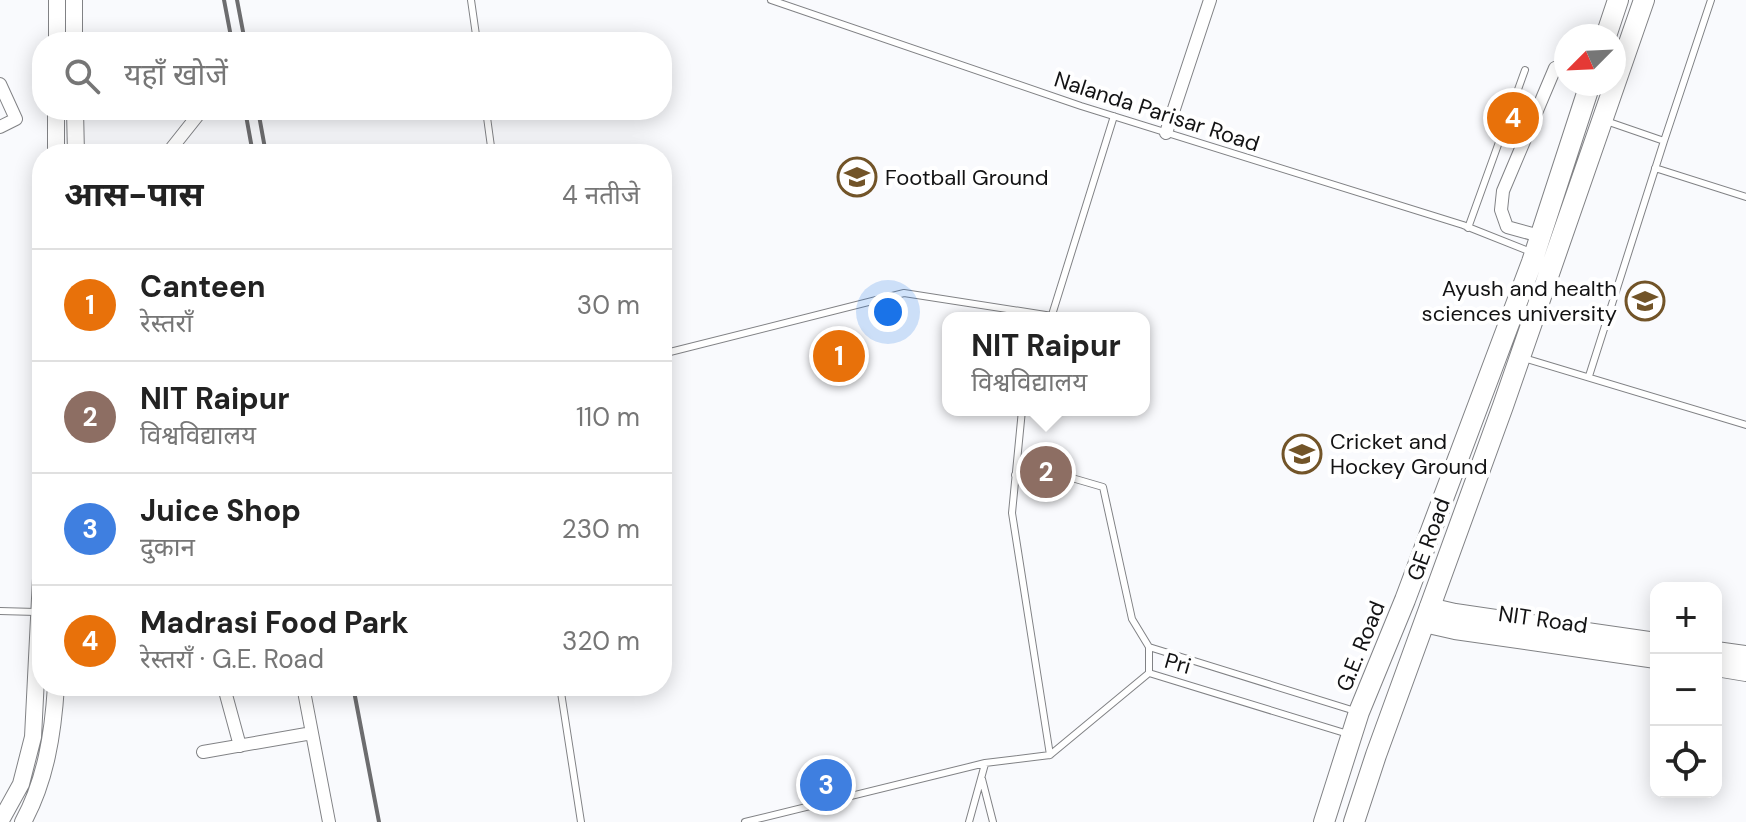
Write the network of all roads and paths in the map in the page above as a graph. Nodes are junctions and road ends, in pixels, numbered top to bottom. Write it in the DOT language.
graph roads {
  1 [pos="57,0"];
  2 [pos="74,0"];
  3 [pos="471,0"];
  4 [pos="770,0"];
  5 [pos="1210,0"];
  6 [pos="1618,0"];
  7 [pos="1644,0"];
  8 [pos="1711,0"];
  9 [pos="1610,24"];
  10 [pos="57,32"];
  11 [pos="74,32"];
  12 [pos="476,32"];
  13 [pos="1525,70"];
  14 [pos="1554,70"];
  15 [pos="0,84"];
  16 [pos="1586,96"];
  17 [pos="1114,116"];
  18 [pos="1602,119"];
  19 [pos="56,120"];
  20 [pos="75,120"];
  21 [pos="194,120"];
  22 [pos="487,120"];
  23 [pos="0,127"];
  24 [pos="1166,133"];
  25 [pos="1664,141"];
  26 [pos="56,144"];
  27 [pos="76,144"];
  28 [pos="175,144"];
  29 [pos="491,144"];
  30 [pos="1655,168"];
  31 [pos="1746,197"];
  32 [pos="1468,228"];
  33 [pos="1538,244"];
  34 [pos="1021,312"];
  35 [pos="1054,312"];
  36 [pos="672,351"];
  37 [pos="1520,357"];
  38 [pos="1589,376"];
  39 [pos="1021,416"];
  40 [pos="1746,425"];
  41 [pos="1015,475"];
  42 [pos="1402,608"];
  43 [pos="0,611"];
  44 [pos="32,612"];
  45 [pos="1426,615"];
  46 [pos="1650,641"];
  47 [pos="1149,647"];
  48 [pos="1722,652"];
  49 [pos="1746,655"];
  50 [pos="1650,658"];
  51 [pos="1722,668"];
  52 [pos="1746,672"];
  53 [pos="1149,673"];
  54 [pos="35,696"];
  55 [pos="55,696"];
  56 [pos="226,696"];
  57 [pos="305,696"];
  58 [pos="562,696"];
  59 [pos="1359,712"];
  60 [pos="1387,725"];
  61 [pos="312,733"];
  62 [pos="1350,735"];
  63 [pos="240,746"];
  64 [pos="1378,748"];
  65 [pos="203,752"];
  66 [pos="1050,755"];
  67 [pos="985,763"];
  68 [pos="981,776"];
  69 [pos="0,822"];
  70 [pos="23,822"];
  71 [pos="329,822"];
  72 [pos="581,822"];
  73 [pos="745,822"];
  74 [pos="969,822"];
  75 [pos="993,822"];
  76 [pos="1324,822"];
  77 [pos="1354,822"];
  1 -- 10 [label="street"];
  2 -- 11 [label="street"];
  3 -- 12 [label="lane"];
  4 -- 17 [label="lane, Nalanda Parisar Road"];
  5 -- 24 [label="street"];
  6 -- 9 [label="main road"];
  7 -- 18 [label="main road, GE Road"];
  8 -- 25 [label="lane"];
  13 -- 32 [label="lane"];
  14 -- 33 [label="street"];
  15 -- 23 [label="street"];
  16 -- 33 [label="main road, G.E. Road"];
  17 -- 24 [label="lane, Nalanda Parisar Road"];
  17 -- 35 [label="lane"];
  18 -- 25 [label="lane"];
  18 -- 37 [label="main road, GE Road"];
  19 -- 26 [label="street"];
  20 -- 27 [label="street"];
  21 -- 28 [label="street"];
  22 -- 29 [label="lane"];
  24 -- 32 [label="lane, Nalanda Parisar Road"];
  25 -- 30 [label="lane"];
  30 -- 31 [label="lane"];
  30 -- 38 [label="lane"];
  32 -- 33 [label="lane, Nalanda Parisar Road"];
  33 -- 42 [label="main road, G.E. Road"];
  34 -- 36 [label="lane"];
  37 -- 38 [label="lane"];
  37 -- 45 [label="main road, GE Road"];
  38 -- 40 [label="lane"];
  39 -- 41 [label="lane"];
  41 -- 47 [label="lane"];
  41 -- 66 [label="lane"];
  42 -- 45 [label="main road"];
  42 -- 59 [label="main road, G.E. Road"];
  43 -- 44 [label="lane"];
  45 -- 46 [label="main road, NIT Road"];
  45 -- 50 [label="main road, NIT Road"];
  45 -- 60 [label="main road, GE Road"];
  47 -- 53 [label="lane"];
  47 -- 59 [label="lane"];
  48 -- 49 [label="main road"];
  51 -- 52 [label="main road"];
  53 -- 62 [label="lane, Pri"];
  53 -- 66 [label="lane, Pri"];
  54 -- 69 [label="street"];
  55 -- 70 [label="street"];
  56 -- 63 [label="street"];
  57 -- 61 [label="street"];
  58 -- 72 [label="lane"];
  59 -- 60 [label="main road"];
  59 -- 62 [label="main road, G.E. Road"];
  60 -- 64 [label="main road, GE Road"];
  61 -- 63 [label="street"];
  61 -- 71 [label="street"];
  62 -- 64 [label="main road"];
  62 -- 76 [label="main road, G.E. Road"];
  63 -- 65 [label="street"];
  64 -- 77 [label="main road, GE Road"];
  66 -- 67 [label="lane"];
  67 -- 68 [label="lane"];
  67 -- 73 [label="lane"];
  68 -- 74 [label="lane"];
  68 -- 75 [label="lane"];
}
